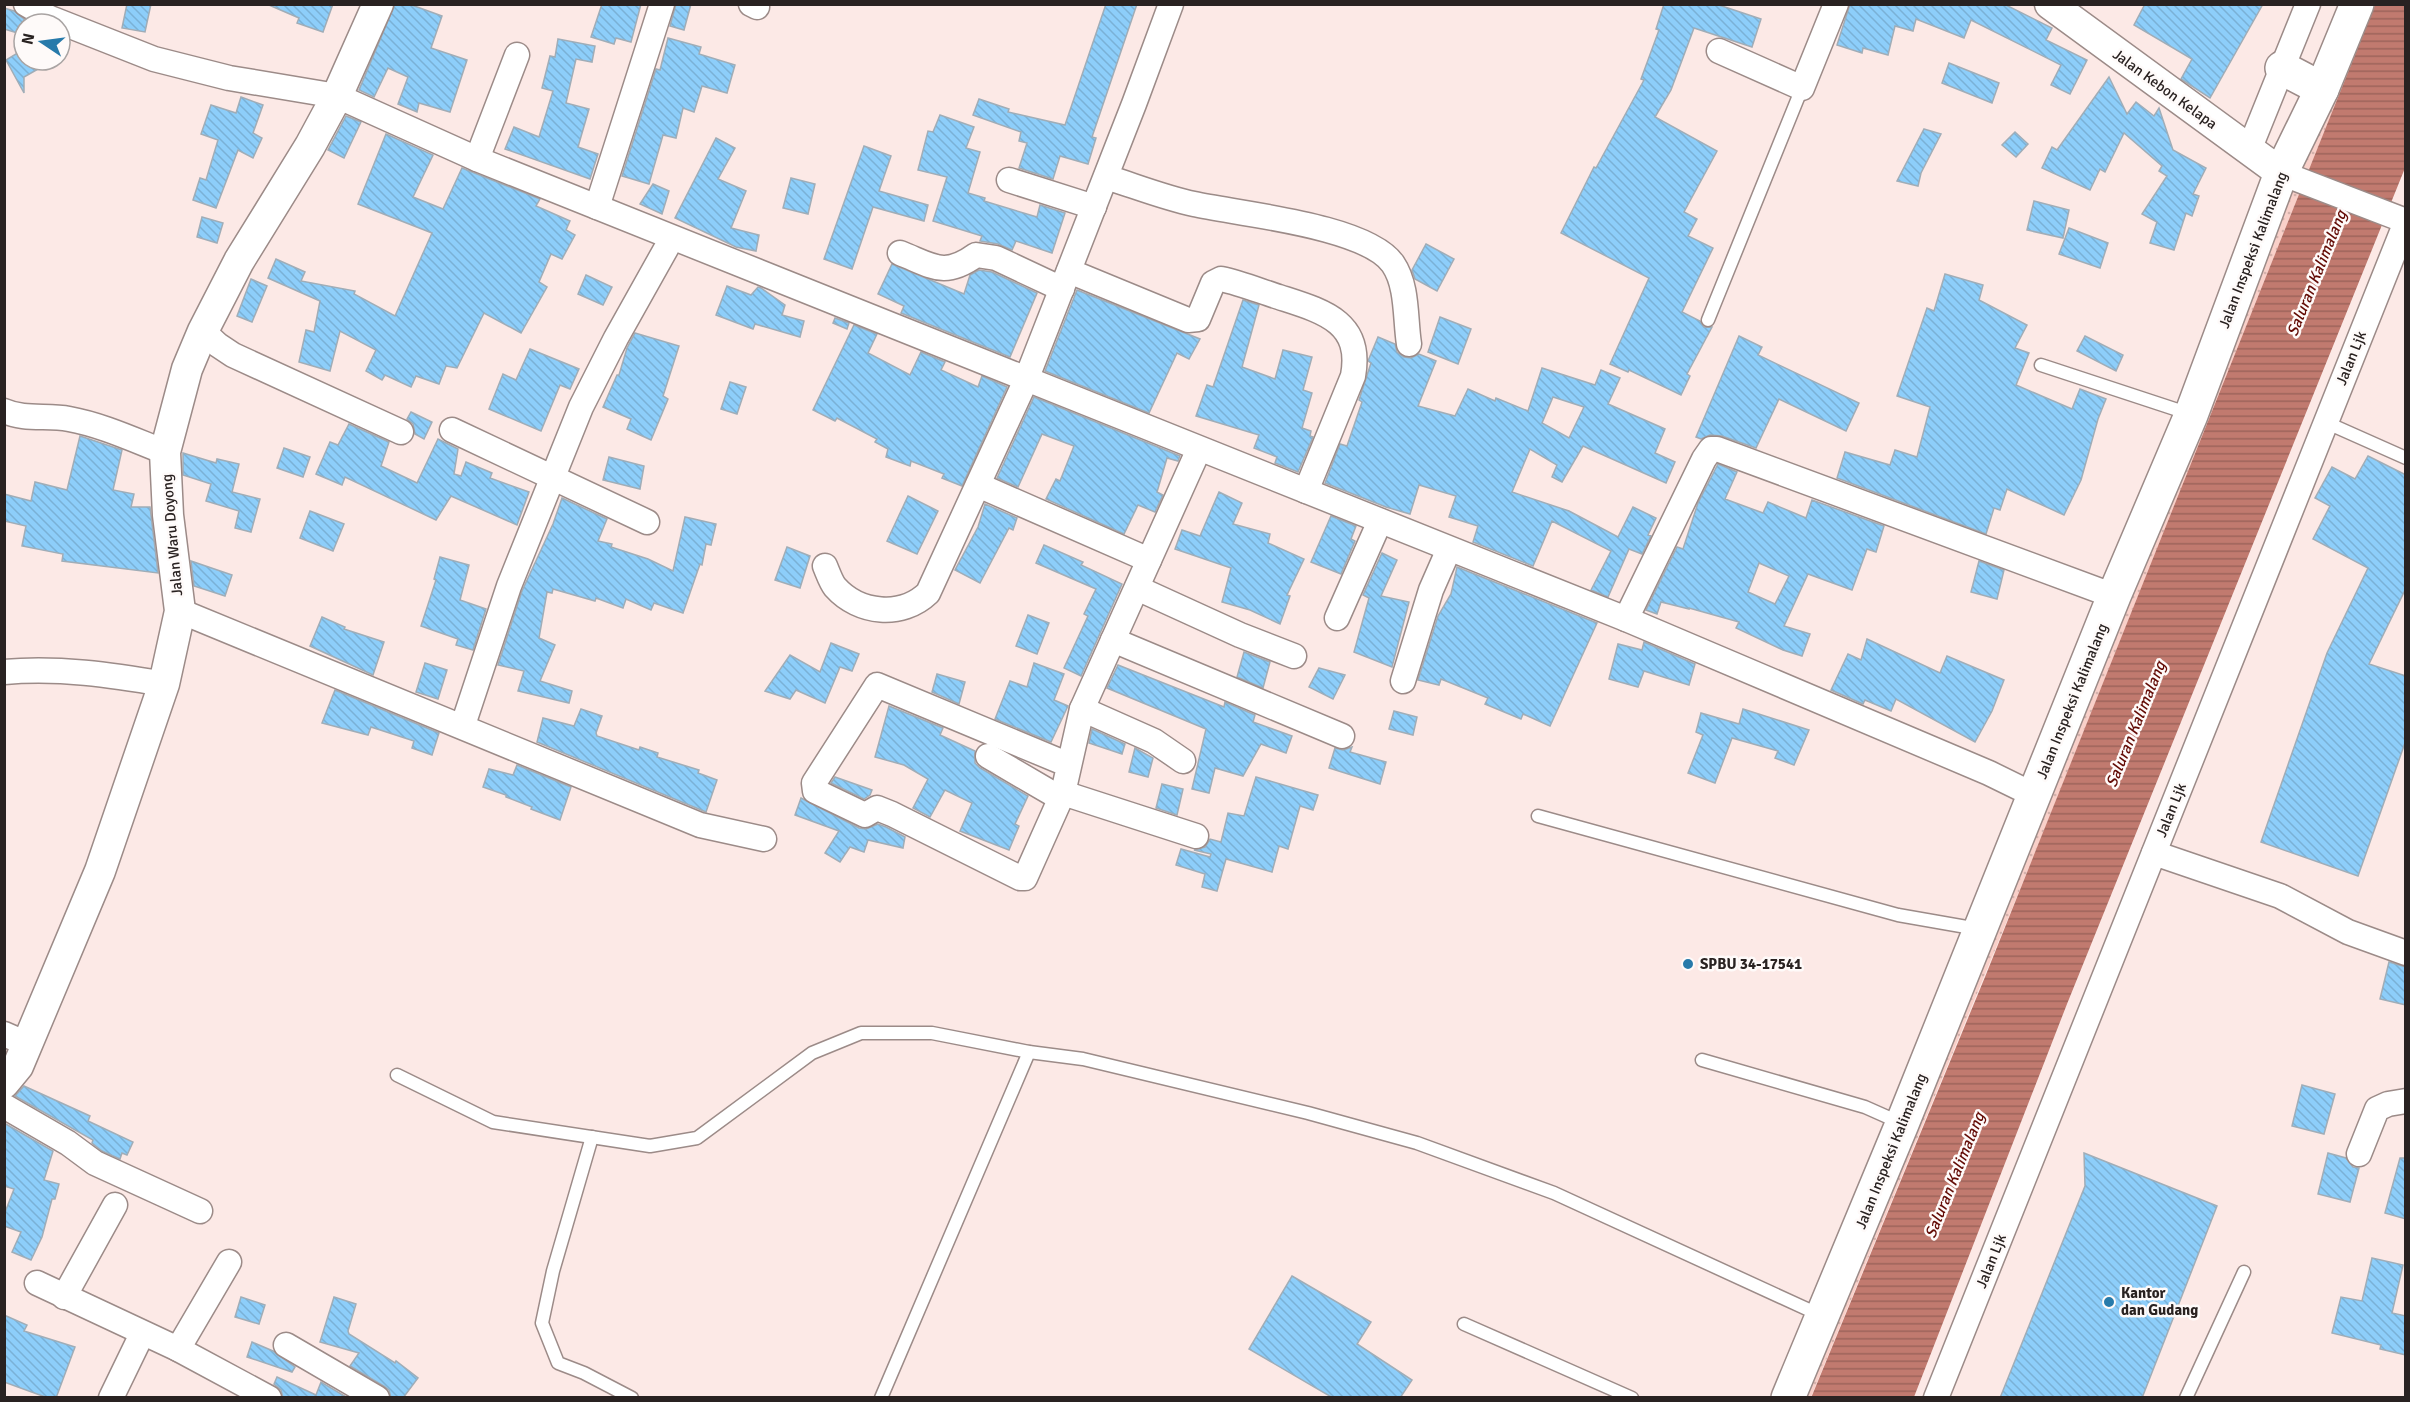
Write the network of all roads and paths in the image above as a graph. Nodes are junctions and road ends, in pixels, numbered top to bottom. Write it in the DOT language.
graph roads {
  1 [pos="26,4"];
  2 [pos="378,4"];
  3 [pos="662,4"];
  4 [pos="1171,4"];
  5 [pos="1836,4"];
  6 [pos="2050,4"];
  7 [pos="2308,4"];
  8 [pos="2357,4"];
  9 [pos="52,11"];
  10 [pos="1719,51"];
  11 [pos="517,55"];
  12 [pos="2282,68"];
  13 [pos="1802,88"];
  14 [pos="2322,89"];
  15 [pos="337,96"];
  16 [pos="2249,150"];
  17 [pos="477,159"];
  18 [pos="1106,177"];
  19 [pos="2290,177"];
  20 [pos="1009,180"];
  21 [pos="597,207"];
  22 [pos="1094,207"];
  23 [pos="2400,218"];
  24 [pos="672,238"];
  25 [pos="900,253"];
  26 [pos="1065,280"];
  27 [pos="1708,320"];
  28 [pos="203,331"];
  29 [pos="1409,344"];
  30 [pos="2041,365"];
  31 [pos="1026,380"];
  32 [pos="4,411"];
  33 [pos="2192,415"];
  34 [pos="2325,422"];
  35 [pos="453,430"];
  36 [pos="400,432"];
  37 [pos="1199,448"];
  38 [pos="165,452"];
  39 [pos="2406,458"];
  40 [pos="552,478"];
  41 [pos="978,484"];
  42 [pos="1306,491"];
  43 [pos="1380,521"];
  44 [pos="647,522"];
  45 [pos="1449,549"];
  46 [pos="1149,560"];
  47 [pos="825,566"];
  48 [pos="1137,588"];
  49 [pos="2114,596"];
  50 [pos="180,610"];
  51 [pos="1336,618"];
  52 [pos="1626,619"];
  53 [pos="1113,640"];
  54 [pos="1294,656"];
  55 [pos="4,672"];
  56 [pos="1403,681"];
  57 [pos="164,684"];
  58 [pos="1082,709"];
  59 [pos="463,725"];
  60 [pos="1341,736"];
  61 [pos="988,756"];
  62 [pos="1183,761"];
  63 [pos="1069,765"];
  64 [pos="1062,795"];
  65 [pos="2034,795"];
  66 [pos="1538,816"];
  67 [pos="1196,836"];
  68 [pos="764,839"];
  69 [pos="2154,853"];
  70 [pos="1980,929"];
  71 [pos="2406,953"];
  72 [pos="16,1039"];
  73 [pos="1029,1052"];
  74 [pos="1702,1060"];
  75 [pos="397,1075"];
  76 [pos="4,1083"];
  77 [pos="2406,1101"];
  78 [pos="4,1106"];
  79 [pos="1902,1124"];
  80 [pos="592,1137"];
  81 [pos="2359,1154"];
  82 [pos="115,1205"];
  83 [pos="200,1211"];
  84 [pos="229,1262"];
  85 [pos="2244,1272"];
  86 [pos="37,1283"];
  87 [pos="64,1297"];
  88 [pos="1823,1316"];
  89 [pos="1464,1324"];
  90 [pos="142,1334"];
  91 [pos="286,1345"];
  92 [pos="178,1349"];
  93 [pos="111,1398"];
  94 [pos="269,1398"];
  95 [pos="377,1398"];
  96 [pos="632,1398"];
  97 [pos="881,1398"];
  98 [pos="1632,1398"];
  99 [pos="1788,1398"];
  100 [pos="1936,1398"];
  101 [pos="2186,1398"];
  1 -- 9 [label="street"];
  2 -- 15 [label="street, Jalan Waru Doyong"];
  3 -- 21 [label="street"];
  4 -- 18 [label="street"];
  5 -- 13 [label="street"];
  6 -- 16 [label="street, Jalan Kebon Kelapa"];
  7 -- 12 [label="street"];
  8 -- 14 [label="main road, Jalan Inspeksi Kalimalang"];
  9 -- 15 [label="street"];
  10 -- 13 [label="street"];
  11 -- 17 [label="street"];
  12 -- 14 [label="main road"];
  12 -- 16 [label="street"];
  13 -- 27 [label="lane"];
  14 -- 19 [label="main road, Jalan Inspeksi Kalimalang"];
  15 -- 17 [label="street"];
  15 -- 28 [label="street, Jalan Waru Doyong"];
  16 -- 19 [label="street, Jalan Kebon Kelapa"];
  17 -- 21 [label="street"];
  18 -- 22 [label="street"];
  18 -- 29 [label="street"];
  19 -- 23 [label="street"];
  19 -- 33 [label="main road, Jalan Inspeksi Kalimalang"];
  20 -- 22 [label="street"];
  21 -- 24 [label="street"];
  22 -- 26 [label="street"];
  23 -- 34 [label="street, Jalan Ljk"];
  24 -- 31 [label="street"];
  24 -- 40 [label="street"];
  25 -- 26 [label="street"];
  26 -- 31 [label="street"];
  26 -- 42 [label="street"];
  28 -- 36 [label="street"];
  28 -- 38 [label="street, Jalan Waru Doyong"];
  30 -- 33 [label="lane"];
  31 -- 37 [label="street"];
  31 -- 41 [label="street"];
  32 -- 38 [label="street"];
  33 -- 49 [label="main road, Jalan Inspeksi Kalimalang"];
  34 -- 39 [label="lane"];
  34 -- 69 [label="street, Jalan Ljk"];
  35 -- 40 [label="street"];
  37 -- 42 [label="street"];
  37 -- 46 [label="street"];
  38 -- 50 [label="street, Jalan Waru Doyong"];
  40 -- 44 [label="street"];
  40 -- 59 [label="street"];
  41 -- 46 [label="street"];
  41 -- 47 [label="street"];
  42 -- 43 [label="street"];
  43 -- 45 [label="street"];
  43 -- 51 [label="street"];
  45 -- 52 [label="street"];
  45 -- 56 [label="street"];
  46 -- 48 [label="street"];
  48 -- 53 [label="street"];
  48 -- 54 [label="street"];
  49 -- 52 [label="street"];
  49 -- 65 [label="main road, Jalan Inspeksi Kalimalang"];
  50 -- 57 [label="street, Jalan Waru Doyong"];
  50 -- 59 [label="street"];
  52 -- 65 [label="street"];
  53 -- 58 [label="street"];
  53 -- 60 [label="street"];
  55 -- 57 [label="street"];
  57 -- 72 [label="street, Jalan Waru Doyong"];
  58 -- 62 [label="street"];
  58 -- 63 [label="street"];
  59 -- 68 [label="street"];
  61 -- 64 [label="street"];
  63 -- 64 [label="street"];
  63 -- 64 [label="street"];
  64 -- 67 [label="street"];
  65 -- 70 [label="main road, Jalan Inspeksi Kalimalang"];
  66 -- 70 [label="lane"];
  69 -- 71 [label="street"];
  69 -- 100 [label="street, Jalan Ljk"];
  70 -- 79 [label="main road, Jalan Inspeksi Kalimalang"];
  72 -- 76 [label="street, Jalan Waru Doyong"];
  73 -- 80 [label="lane"];
  73 -- 88 [label="lane"];
  73 -- 97 [label="lane"];
  74 -- 79 [label="lane"];
  75 -- 80 [label="lane"];
  77 -- 81 [label="street"];
  78 -- 83 [label="street"];
  79 -- 88 [label="main road, Jalan Inspeksi Kalimalang"];
  80 -- 96 [label="lane"];
  82 -- 87 [label="street"];
  84 -- 92 [label="street"];
  85 -- 101 [label="lane"];
  86 -- 87 [label="street"];
  87 -- 90 [label="street"];
  88 -- 99 [label="main road, Jalan Inspeksi Kalimalang"];
  89 -- 98 [label="lane"];
  90 -- 92 [label="street"];
  90 -- 93 [label="street"];
  91 -- 95 [label="street"];
  92 -- 94 [label="street"];
}
